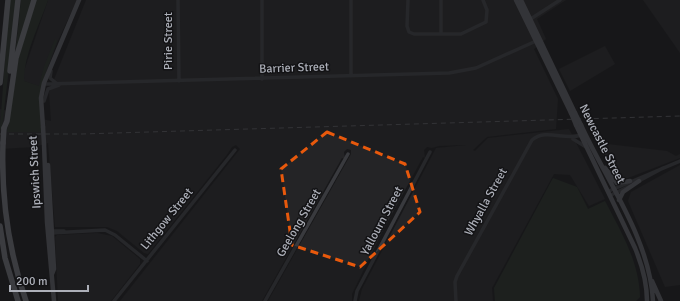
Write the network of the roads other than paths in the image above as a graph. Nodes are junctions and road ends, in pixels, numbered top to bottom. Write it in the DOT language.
graph roads {
  1 [pos="8,0"];
  2 [pos="18,0"];
  3 [pos="34,0"];
  4 [pos="79,0"];
  5 [pos="178,0"];
  6 [pos="262,0"];
  7 [pos="351,0"];
  8 [pos="408,0"];
  9 [pos="441,0"];
  10 [pos="483,0"];
  11 [pos="516,0"];
  12 [pos="521,0"];
  13 [pos="560,0"];
  14 [pos="529,20"];
  15 [pos="534,26"];
  16 [pos="441,34"];
  17 [pos="536,40"];
  18 [pos="551,60"];
  19 [pos="50,68"];
  20 [pos="351,76"];
  21 [pos="262,79"];
  22 [pos="178,81"];
  23 [pos="0,83"];
  24 [pos="58,83"];
  25 [pos="46,84"];
  26 [pos="66,84"];
  27 [pos="42,90"];
  28 [pos="44,101"];
  29 [pos="573,113"];
  30 [pos="44,127"];
  31 [pos="578,127"];
  32 [pos="4,128"];
  33 [pos="558,136"];
  34 [pos="583,136"];
  35 [pos="567,137"];
  36 [pos="573,139"];
  37 [pos="586,148"];
  38 [pos="235,150"];
  39 [pos="430,152"];
  40 [pos="593,152"];
  41 [pos="348,154"];
  42 [pos="680,161"];
  43 [pos="669,164"];
  44 [pos="630,181"];
  45 [pos="639,181"];
  46 [pos="612,192"];
  47 [pos="619,200"];
  48 [pos="0,226"];
  49 [pos="50,232"];
  50 [pos="147,261"];
  51 [pos="650,276"];
  52 [pos="18,301"];
  53 [pos="26,301"];
  54 [pos="54,301"];
  55 [pos="114,301"];
  56 [pos="265,301"];
  57 [pos="355,301"];
  58 [pos="456,301"];
  59 [pos="647,301"];
  60 [pos="653,301"];
  61 [pos="661,301"];
  1 -- 23 [label="highway"];
  2 -- 32 [label="highway"];
  3 -- 32 [label="highway"];
  4 -- 19 [label="main road, Ipswich Street"];
  5 -- 22 [label="street, Pirie Street"];
  6 -- 21 [label="street"];
  7 -- 20 [label="street"];
  8 -- 16 [label="street"];
  9 -- 16 [label="street"];
  10 -- 16 [label="street"];
  11 -- 14 [label="main road, Newcastle Street"];
  12 -- 14 [label="main road, Newcastle Street"];
  13 -- 14 [label="street"];
  14 -- 15 [label="main road, Newcastle Street"];
  14 -- 17 [label="main road, Newcastle Street"];
  15 -- 17 [label="main road"];
  15 -- 18 [label="main road, Newcastle Street"];
  17 -- 18 [label="main road"];
  17 -- 20 [label="street, Barrier Street"];
  17 -- 29 [label="main road, Newcastle Street"];
  18 -- 29 [label="main road, Newcastle Street"];
  19 -- 24 [label="street"];
  19 -- 25 [label="main road, Ipswich Street"];
  19 -- 27 [label="main road, Ipswich Street"];
  20 -- 21 [label="street, Barrier Street"];
  21 -- 22 [label="street, Barrier Street"];
  22 -- 26 [label="street, Barrier Street"];
  24 -- 25 [label="street, Barrier Street"];
  24 -- 26 [label="street, Barrier Street"];
  25 -- 27 [label="main road"];
  25 -- 28 [label="main road, Ipswich Street"];
  26 -- 28 [label="street"];
  27 -- 30 [label="main road, Ipswich Street"];
  28 -- 30 [label="main road, Ipswich Street"];
  29 -- 31 [label="main road, Newcastle Street, bridge"];
  30 -- 49 [label="main road, Ipswich Street, bridge"];
  31 -- 33 [label="street, Whyalla Street"];
  31 -- 34 [label="main road, Newcastle Street"];
  32 -- 53 [label="highway, bridge"];
  33 -- 35 [label="street, Whyalla Street"];
  33 -- 58 [label="street, Whyalla Street"];
  34 -- 35 [label="street, Whyalla Street"];
  34 -- 36 [label="street, Whyalla Street"];
  34 -- 37 [label="main road, Newcastle Street"];
  34 -- 40 [label="main road, Newcastle Street"];
  35 -- 36 [label="street, Whyalla Street"];
  36 -- 37 [label="street, Whyalla Street"];
  37 -- 46 [label="main road, Newcastle Street"];
  38 -- 50 [label="street, Lithgow Street"];
  39 -- 57 [label="street, Yallourn Street"];
  40 -- 44 [label="main road"];
  40 -- 46 [label="main road, Newcastle Street"];
  41 -- 56 [label="street, Geelong Street"];
  42 -- 43 [label="street"];
  43 -- 44 [label="street"];
  43 -- 45 [label="street"];
  44 -- 46 [label="street"];
  45 -- 46 [label="street"];
  45 -- 47 [label="main road"];
  46 -- 47 [label="main road, Newcastle Street"];
  46 -- 59 [label="main road, Newcastle Street"];
  47 -- 51 [label="main road, Newcastle Street"];
  48 -- 52 [label="highway"];
  49 -- 50 [label="street"];
  49 -- 54 [label="main road, Ipswich Street"];
  50 -- 55 [label="street, Lithgow Street"];
  51 -- 60 [label="main road, Newcastle Street"];
  51 -- 61 [label="main road"];
}
